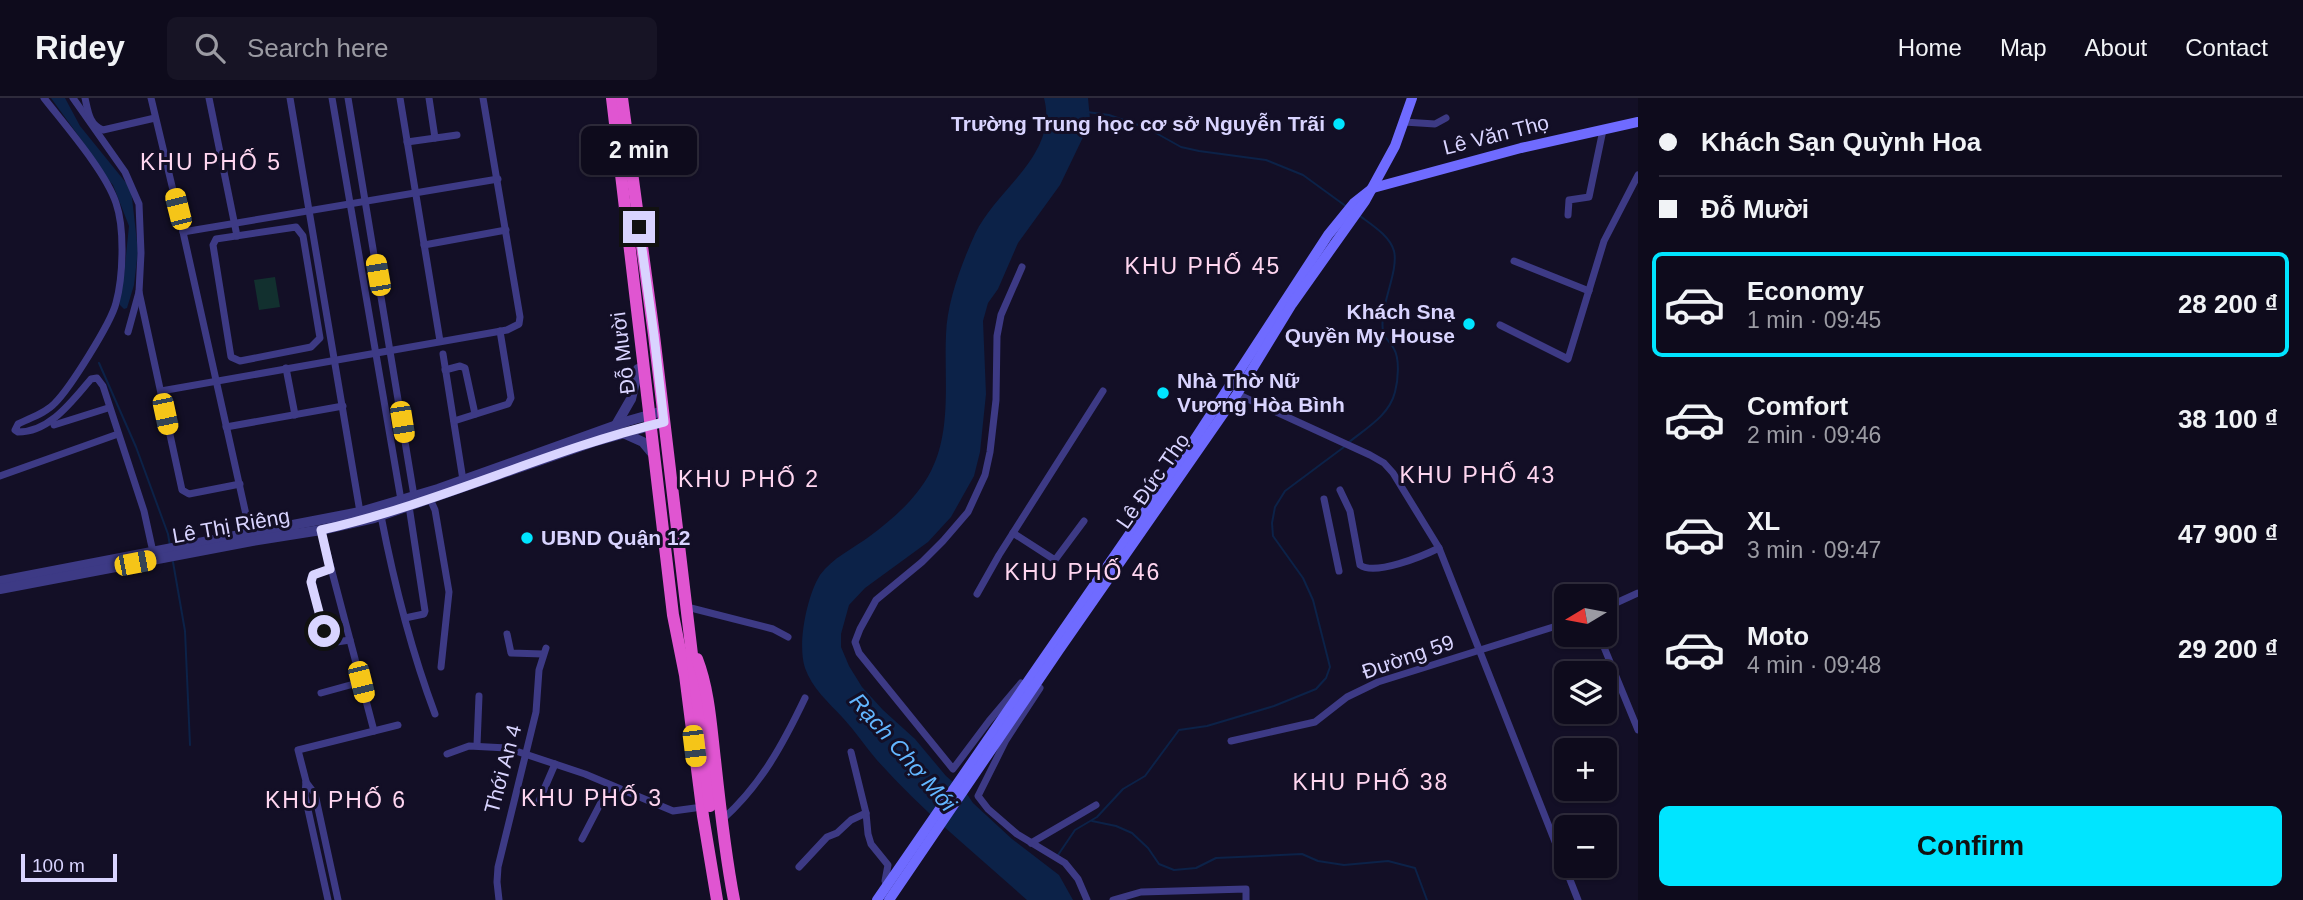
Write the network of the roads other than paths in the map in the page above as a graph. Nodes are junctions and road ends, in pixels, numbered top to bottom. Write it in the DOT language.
graph roads {
  1 [pos="44,98"];
  2 [pos="73,98"];
  3 [pos="85,98"];
  4 [pos="150,98"];
  5 [pos="209,98"];
  6 [pos="290,98"];
  7 [pos="332,98"];
  8 [pos="348,98"];
  9 [pos="400,98"];
  10 [pos="429,98"];
  11 [pos="483,98"];
  12 [pos="604,98"];
  13 [pos="612,98"];
  14 [pos="622,98"];
  15 [pos="630,98"];
  16 [pos="1412,98"];
  17 [pos="155,118"];
  18 [pos="1446,118"];
  19 [pos="1404,122"];
  20 [pos="1638,122"];
  21 [pos="1603,130"];
  22 [pos="457,135"];
  23 [pos="435,138"];
  24 [pos="407,142"];
  25 [pos="1388,161"];
  26 [pos="1380,175"];
  27 [pos="1638,175"];
  28 [pos="1405,178"];
  29 [pos="498,179"];
  30 [pos="1373,188"];
  31 [pos="415,193"];
  32 [pos="366,201"];
  33 [pos="350,204"];
  34 [pos="310,211"];
  35 [pos="1568,215"];
  36 [pos="235,223"];
  37 [pos="506,230"];
  38 [pos="183,232"];
  39 [pos="237,236"];
  40 [pos="424,245"];
  41 [pos="1514,261"];
  42 [pos="1022,267"];
  43 [pos="1589,291"];
  44 [pos="138,292"];
  45 [pos="1500,325"];
  46 [pos="500,331"];
  47 [pos="128,332"];
  48 [pos="654,335"];
  49 [pos="440,341"];
  50 [pos="391,349"];
  51 [pos="375,352"];
  52 [pos="443,354"];
  53 [pos="335,359"];
  54 [pos="286,368"];
  55 [pos="638,369"];
  56 [pos="445,370"];
  57 [pos="215,380"];
  58 [pos="647,383"];
  59 [pos="160,391"];
  60 [pos="1103,391"];
  61 [pos="1232,392"];
  62 [pos="343,406"];
  63 [pos="108,408"];
  64 [pos="475,414"];
  65 [pos="295,415"];
  66 [pos="650,419"];
  67 [pos="454,421"];
  68 [pos="664,421"];
  69 [pos="54,425"];
  70 [pos="226,427"];
  71 [pos="619,429"];
  72 [pos="118,433"];
  73 [pos="653,454"];
  74 [pos="0,476"];
  75 [pos="463,480"];
  76 [pos="240,484"];
  77 [pos="1340,490"];
  78 [pos="414,496"];
  79 [pos="430,499"];
  80 [pos="1324,499"];
  81 [pos="405,503"];
  82 [pos="360,512"];
  83 [pos="381,516"];
  84 [pos="1084,521"];
  85 [pos="321,530"];
  86 [pos="1136,532"];
  87 [pos="1013,533"];
  88 [pos="251,537"];
  89 [pos="1439,548"];
  90 [pos="158,553"];
  91 [pos="330,569"];
  92 [pos="1339,571"];
  93 [pos="0,581"];
  94 [pos="0,589"];
  95 [pos="1638,593"];
  96 [pos="977,594"];
  97 [pos="1617,603"];
  98 [pos="687,607"];
  99 [pos="405,618"];
  100 [pos="1554,627"];
  101 [pos="508,634"];
  102 [pos="788,638"];
  103 [pos="350,640"];
  104 [pos="685,645"];
  105 [pos="1604,648"];
  106 [pos="1480,651"];
  107 [pos="441,667"];
  108 [pos="690,674"];
  109 [pos="1028,680"];
  110 [pos="361,682"];
  111 [pos="1041,685"];
  112 [pos="321,693"];
  113 [pos="479,696"];
  114 [pos="805,698"];
  115 [pos="435,714"];
  116 [pos="398,725"];
  117 [pos="1638,730"];
  118 [pos="374,731"];
  119 [pos="1231,741"];
  120 [pos="477,745"];
  121 [pos="851,752"];
  122 [pos="447,754"];
  123 [pos="526,755"];
  124 [pos="555,764"];
  125 [pos="967,776"];
  126 [pos="306,781"];
  127 [pos="610,785"];
  128 [pos="540,801"];
  129 [pos="1096,805"];
  130 [pos="695,808"];
  131 [pos="866,813"];
  132 [pos="722,820"];
  133 [pos="927,837"];
  134 [pos="582,839"];
  135 [pos="1031,843"];
  136 [pos="799,867"];
  137 [pos="333,878"];
  138 [pos="324,882"];
  139 [pos="887,887"];
  140 [pos="1211,894"];
  141 [pos="1134,897"];
  142 [pos="328,900"];
  143 [pos="338,900"];
  144 [pos="499,900"];
  145 [pos="709,900"];
  146 [pos="717,900"];
  147 [pos="724,900"];
  148 [pos="734,900"];
  149 [pos="877,900"];
  150 [pos="889,900"];
  151 [pos="1087,900"];
  152 [pos="1113,900"];
  153 [pos="1246,900"];
  154 [pos="1578,900"];
  1 -- 63 [label="street"];
  2 -- 44 [label="street"];
  3 -- 17 [label="street"];
  4 -- 17 [label="street"];
  5 -- 36 [label="street"];
  6 -- 34 [label="street"];
  7 -- 33 [label="street"];
  8 -- 32 [label="street"];
  9 -- 24 [label="street"];
  10 -- 23 [label="street"];
  11 -- 29 [label="street"];
  12 -- 55 [label="highway, Đỗ Mười"];
  13 -- 58 [label="highway, Đỗ Mười"];
  14 -- 48 [label="highway, Đỗ Mười"];
  15 -- 48 [label="highway, Đỗ Mười"];
  16 -- 19 [label="main road"];
  17 -- 38 [label="street"];
  18 -- 19 [label="street"];
  19 -- 25 [label="main road"];
  20 -- 21 [label="main road, Lê Văn Thọ"];
  21 -- 28 [label="main road, Lê Văn Thọ"];
  21 -- 35 [label="street"];
  22 -- 23 [label="street"];
  23 -- 24 [label="street"];
  24 -- 31 [label="street"];
  25 -- 26 [label="main road"];
  25 -- 28 [label="main road"];
  26 -- 28 [label="main road"];
  26 -- 30 [label="main road"];
  27 -- 43 [label="street"];
  28 -- 30 [label="main road, Lê Văn Thọ"];
  29 -- 31 [label="street"];
  29 -- 37 [label="street"];
  30 -- 61 [label="main road, Lê Đức Thọ"];
  31 -- 32 [label="street"];
  31 -- 40 [label="street"];
  32 -- 33 [label="street"];
  32 -- 50 [label="street"];
  33 -- 34 [label="street"];
  33 -- 51 [label="street"];
  34 -- 36 [label="street"];
  34 -- 53 [label="street"];
  36 -- 38 [label="street"];
  36 -- 39 [label="street"];
  37 -- 40 [label="street"];
  37 -- 46 [label="street"];
  38 -- 57 [label="street"];
  39 -- 39 [label="street"];
  40 -- 49 [label="street"];
  41 -- 43 [label="street"];
  42 -- 109 [label="street, Lê Đức Thọ"];
  43 -- 45 [label="street"];
  44 -- 47 [label="street"];
  44 -- 59 [label="street"];
  46 -- 49 [label="street"];
  46 -- 64 [label="street"];
  48 -- 68 [label="highway, Đỗ Mười"];
  49 -- 50 [label="street"];
  50 -- 51 [label="street"];
  50 -- 78 [label="street"];
  51 -- 53 [label="street"];
  51 -- 81 [label="street"];
  52 -- 56 [label="street"];
  53 -- 54 [label="street"];
  53 -- 62 [label="street"];
  54 -- 57 [label="street"];
  54 -- 65 [label="street"];
  55 -- 58 [label="highway"];
  55 -- 71 [label="street"];
  56 -- 64 [label="street"];
  56 -- 67 [label="street"];
  57 -- 59 [label="street"];
  57 -- 70 [label="street"];
  58 -- 66 [label="highway, Đỗ Mười"];
  59 -- 76 [label="street"];
  60 -- 87 [label="street"];
  61 -- 86 [label="main road, Lê Đức Thọ"];
  61 -- 89 [label="street"];
  62 -- 65 [label="street"];
  62 -- 82 [label="street"];
  63 -- 69 [label="street"];
  63 -- 72 [label="street"];
  64 -- 67 [label="street"];
  65 -- 70 [label="street"];
  66 -- 68 [label="street, Lê Thị Riêng"];
  66 -- 71 [label="street, Lê Thị Riêng"];
  66 -- 73 [label="highway, Đỗ Mười"];
  67 -- 75 [label="street"];
  68 -- 98 [label="highway, Đỗ Mười"];
  70 -- 76 [label="street"];
  71 -- 73 [label="street"];
  71 -- 75 [label="street, Lê Thị Riêng"];
  71 -- 79 [label="street, Lê Thị Riêng"];
  72 -- 74 [label="street"];
  72 -- 90 [label="street"];
  73 -- 104 [label="highway, Đỗ Mười"];
  75 -- 78 [label="street, Lê Thị Riêng"];
  76 -- 88 [label="street"];
  77 -- 89 [label="street"];
  78 -- 81 [label="street, Lê Thị Riêng"];
  79 -- 81 [label="street, Lê Thị Riêng"];
  79 -- 107 [label="street"];
  80 -- 92 [label="street"];
  81 -- 82 [label="street, Lê Thị Riêng"];
  81 -- 83 [label="street, Lê Thị Riêng"];
  81 -- 99 [label="street"];
  82 -- 88 [label="street, Lê Thị Riêng"];
  83 -- 85 [label="street, Lê Thị Riêng"];
  83 -- 99 [label="street"];
  84 -- 87 [label="street"];
  85 -- 88 [label="street, Lê Thị Riêng"];
  85 -- 91 [label="street"];
  86 -- 109 [label="main road, Lê Đức Thọ"];
  86 -- 125 [label="main road, Lê Đức Thọ"];
  87 -- 96 [label="street"];
  88 -- 90 [label="street, Lê Thị Riêng"];
  89 -- 106 [label="street"];
  90 -- 93 [label="street, Lê Thị Riêng"];
  90 -- 94 [label="street, Lê Thị Riêng"];
  91 -- 103 [label="street"];
  91 -- 103 [label="street"];
  95 -- 97 [label="street"];
  98 -- 102 [label="street"];
  98 -- 104 [label="highway, Đỗ Mười"];
  99 -- 115 [label="street"];
  100 -- 106 [label="street, Đường 59"];
  101 -- 123 [label="street, Thới An 4"];
  103 -- 110 [label="street"];
  104 -- 108 [label="highway, Đỗ Mười"];
  104 -- 130 [label="highway, Đỗ Mười"];
  104 -- 132 [label="highway, Đỗ Mười"];
  105 -- 117 [label="street"];
  106 -- 119 [label="street, Đường 59"];
  106 -- 154 [label="street"];
  108 -- 146 [label="highway"];
  108 -- 147 [label="highway"];
  109 -- 125 [label="main road, Lê Đức Thọ"];
  110 -- 112 [label="street"];
  110 -- 118 [label="street"];
  111 -- 135 [label="street"];
  113 -- 120 [label="street"];
  114 -- 132 [label="street"];
  116 -- 118 [label="street"];
  118 -- 126 [label="street"];
  120 -- 122 [label="street"];
  120 -- 123 [label="street"];
  121 -- 131 [label="street"];
  123 -- 124 [label="street"];
  123 -- 144 [label="street, Thới An 4"];
  124 -- 127 [label="street"];
  124 -- 128 [label="street"];
  125 -- 133 [label="main road"];
  126 -- 137 [label="street"];
  126 -- 138 [label="street"];
  127 -- 130 [label="street"];
  127 -- 134 [label="street"];
  129 -- 135 [label="street"];
  130 -- 145 [label="highway, Đỗ Mười"];
  131 -- 136 [label="street"];
  131 -- 139 [label="street"];
  132 -- 148 [label="highway, Đỗ Mười"];
  133 -- 139 [label="main road"];
  133 -- 150 [label="main road"];
  135 -- 151 [label="street"];
  137 -- 138 [label="street"];
  137 -- 143 [label="street"];
  138 -- 142 [label="street"];
  139 -- 149 [label="main road"];
  140 -- 141 [label="street"];
  140 -- 153 [label="street"];
  141 -- 152 [label="street"];
}
